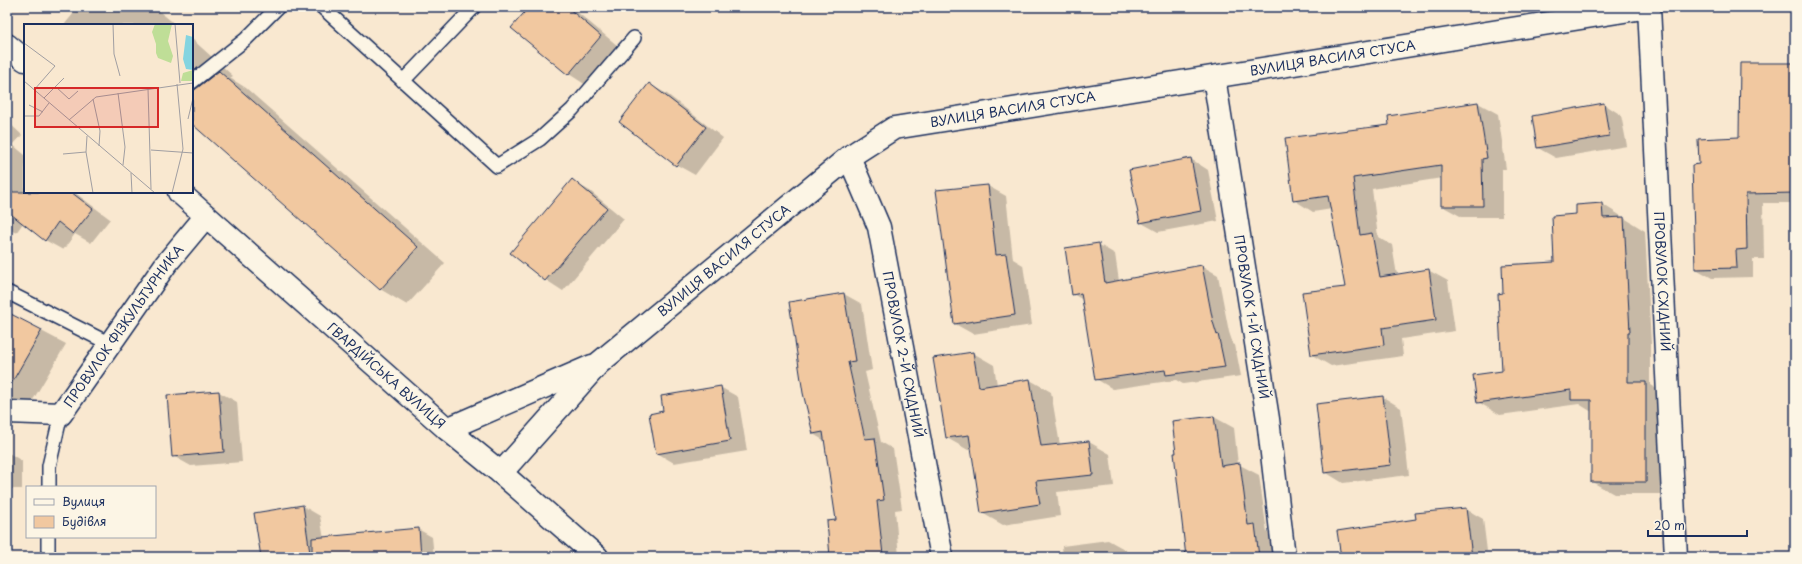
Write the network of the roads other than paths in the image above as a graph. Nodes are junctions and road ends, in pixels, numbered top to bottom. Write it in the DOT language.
graph roads {
  1 [pos="278,7"];
  2 [pos="322,7"];
  3 [pos="474,7"];
  4 [pos="1649,7"];
  5 [pos="634,38"];
  6 [pos="7,45"];
  7 [pos="24,59"];
  8 [pos="1214,77"];
  9 [pos="193,81"];
  10 [pos="403,81"];
  11 [pos="849,157"];
  12 [pos="180,193"];
  13 [pos="206,216"];
  14 [pos="7,292"];
  15 [pos="110,344"];
  16 [pos="599,363"];
  17 [pos="7,412"];
  18 [pos="61,414"];
  19 [pos="447,429"];
  20 [pos="501,472"];
  21 [pos="49,486"];
  22 [pos="48,538"];
  23 [pos="48,550"];
  24 [pos="597,557"];
  25 [pos="942,557"];
  26 [pos="1284,557"];
  27 [pos="1676,557"];
  1 -- 9 [label="lane"];
  2 -- 10 [label="lane"];
  3 -- 10 [label="lane"];
  4 -- 8 [label="street, ВУЛИЦЯ ВАСИЛЯ СТУСА"];
  4 -- 27 [label="street, ПРОВУЛОК СХІДНИЙ"];
  5 -- 10 [label="lane"];
  6 -- 7 [label="street"];
  8 -- 11 [label="street, ВУЛИЦЯ ВАСИЛЯ СТУСА"];
  8 -- 26 [label="street, ПРОВУЛОК 1-Й СХІДНИЙ"];
  11 -- 16 [label="street, ВУЛИЦЯ ВАСИЛЯ СТУСА"];
  11 -- 25 [label="street, ПРОВУЛОК 2-Й СХІДНИЙ"];
  12 -- 13 [label="street, ГВАРДІЙСЬКА ВУЛИЦЯ"];
  13 -- 15 [label="street, ПРОВУЛОК ФІЗКУЛЬТУРНИКА"];
  13 -- 19 [label="street, ГВАРДІЙСЬКА ВУЛИЦЯ"];
  14 -- 15 [label="lane"];
  15 -- 18 [label="street, ПРОВУЛОК ФІЗКУЛЬТУРНИКА"];
  16 -- 19 [label="street"];
  16 -- 20 [label="street, ВУЛИЦЯ ВАСИЛЯ СТУСА"];
  17 -- 18 [label="street, ПРОВУЛОК ФІЗКУЛЬТУРНИКА"];
  18 -- 21 [label="lane"];
  19 -- 20 [label="street, ГВАРДІЙСЬКА ВУЛИЦЯ"];
  20 -- 24 [label="street, ГВАРДІЙСЬКА ВУЛИЦЯ"];
  22 -- 23 [label="lane"];
}
